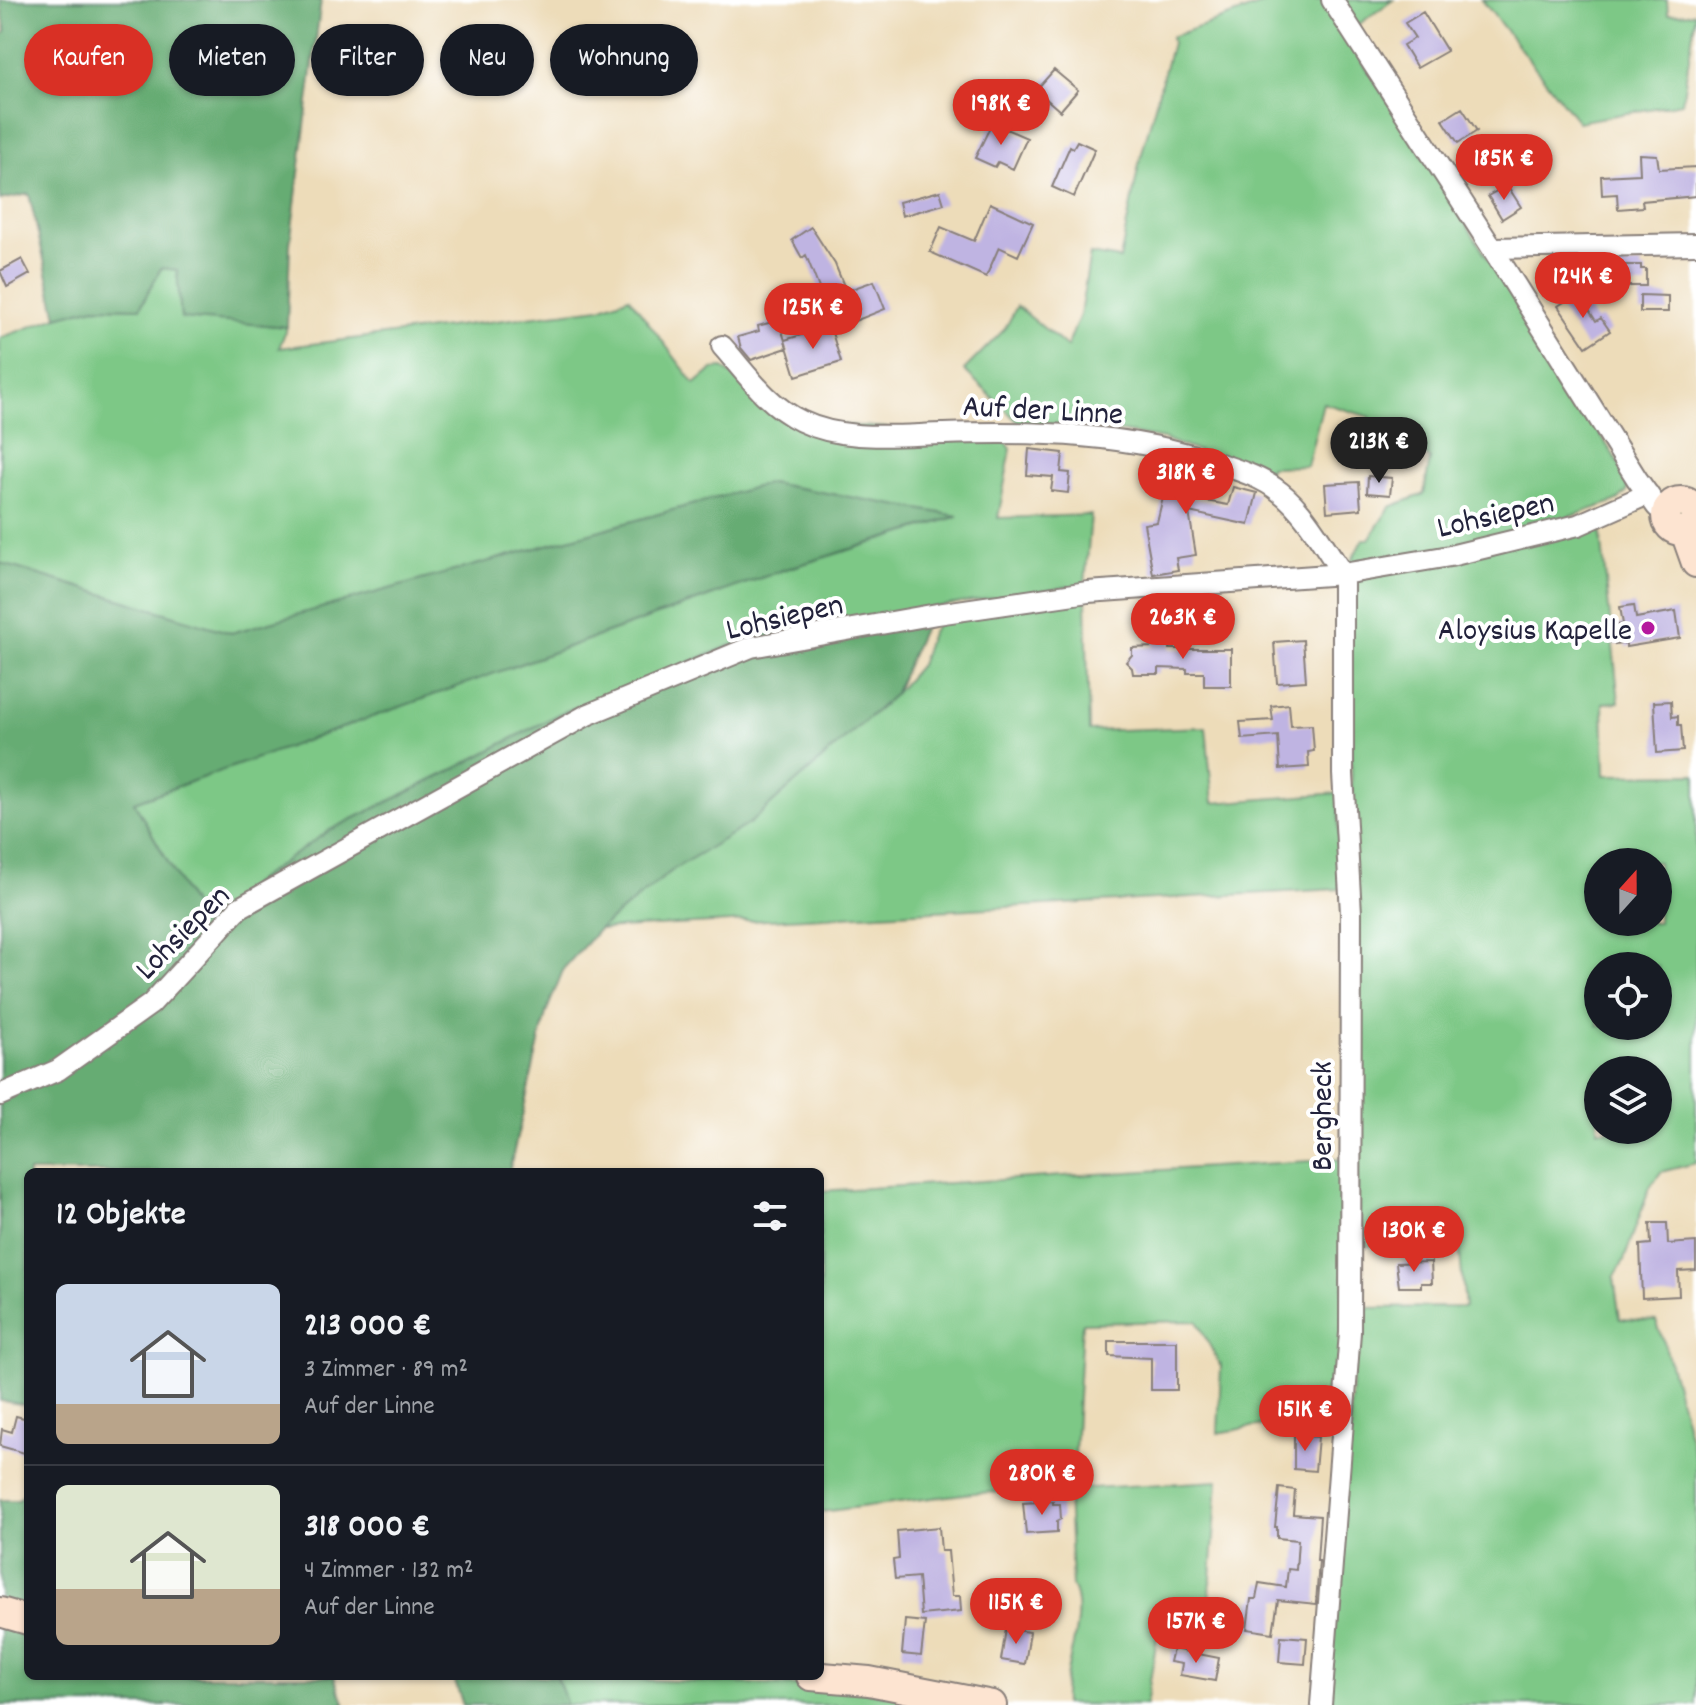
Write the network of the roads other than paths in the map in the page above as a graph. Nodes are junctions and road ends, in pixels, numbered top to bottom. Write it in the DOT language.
graph roads {
  1 [pos="1332,0"];
  2 [pos="1696,244"];
  3 [pos="1492,248"];
  4 [pos="722,346"];
  5 [pos="1683,510"];
  6 [pos="1696,563"];
  7 [pos="1343,574"];
  8 [pos="0,1095"];
  9 [pos="0,1612"];
  10 [pos="24,1619"];
  11 [pos="824,1677"];
  12 [pos="992,1705"];
  13 [pos="1321,1705"];
  1 -- 3 [label="street"];
  2 -- 3 [label="street"];
  3 -- 5 [label="street"];
  4 -- 7 [label="street, Auf der Linne"];
  5 -- 6 [label="street"];
  5 -- 7 [label="street, Lohsiepen"];
  7 -- 8 [label="street, Lohsiepen"];
  7 -- 13 [label="street, Bergheck"];
  9 -- 10 [label="street"];
  11 -- 12 [label="street"];
}
